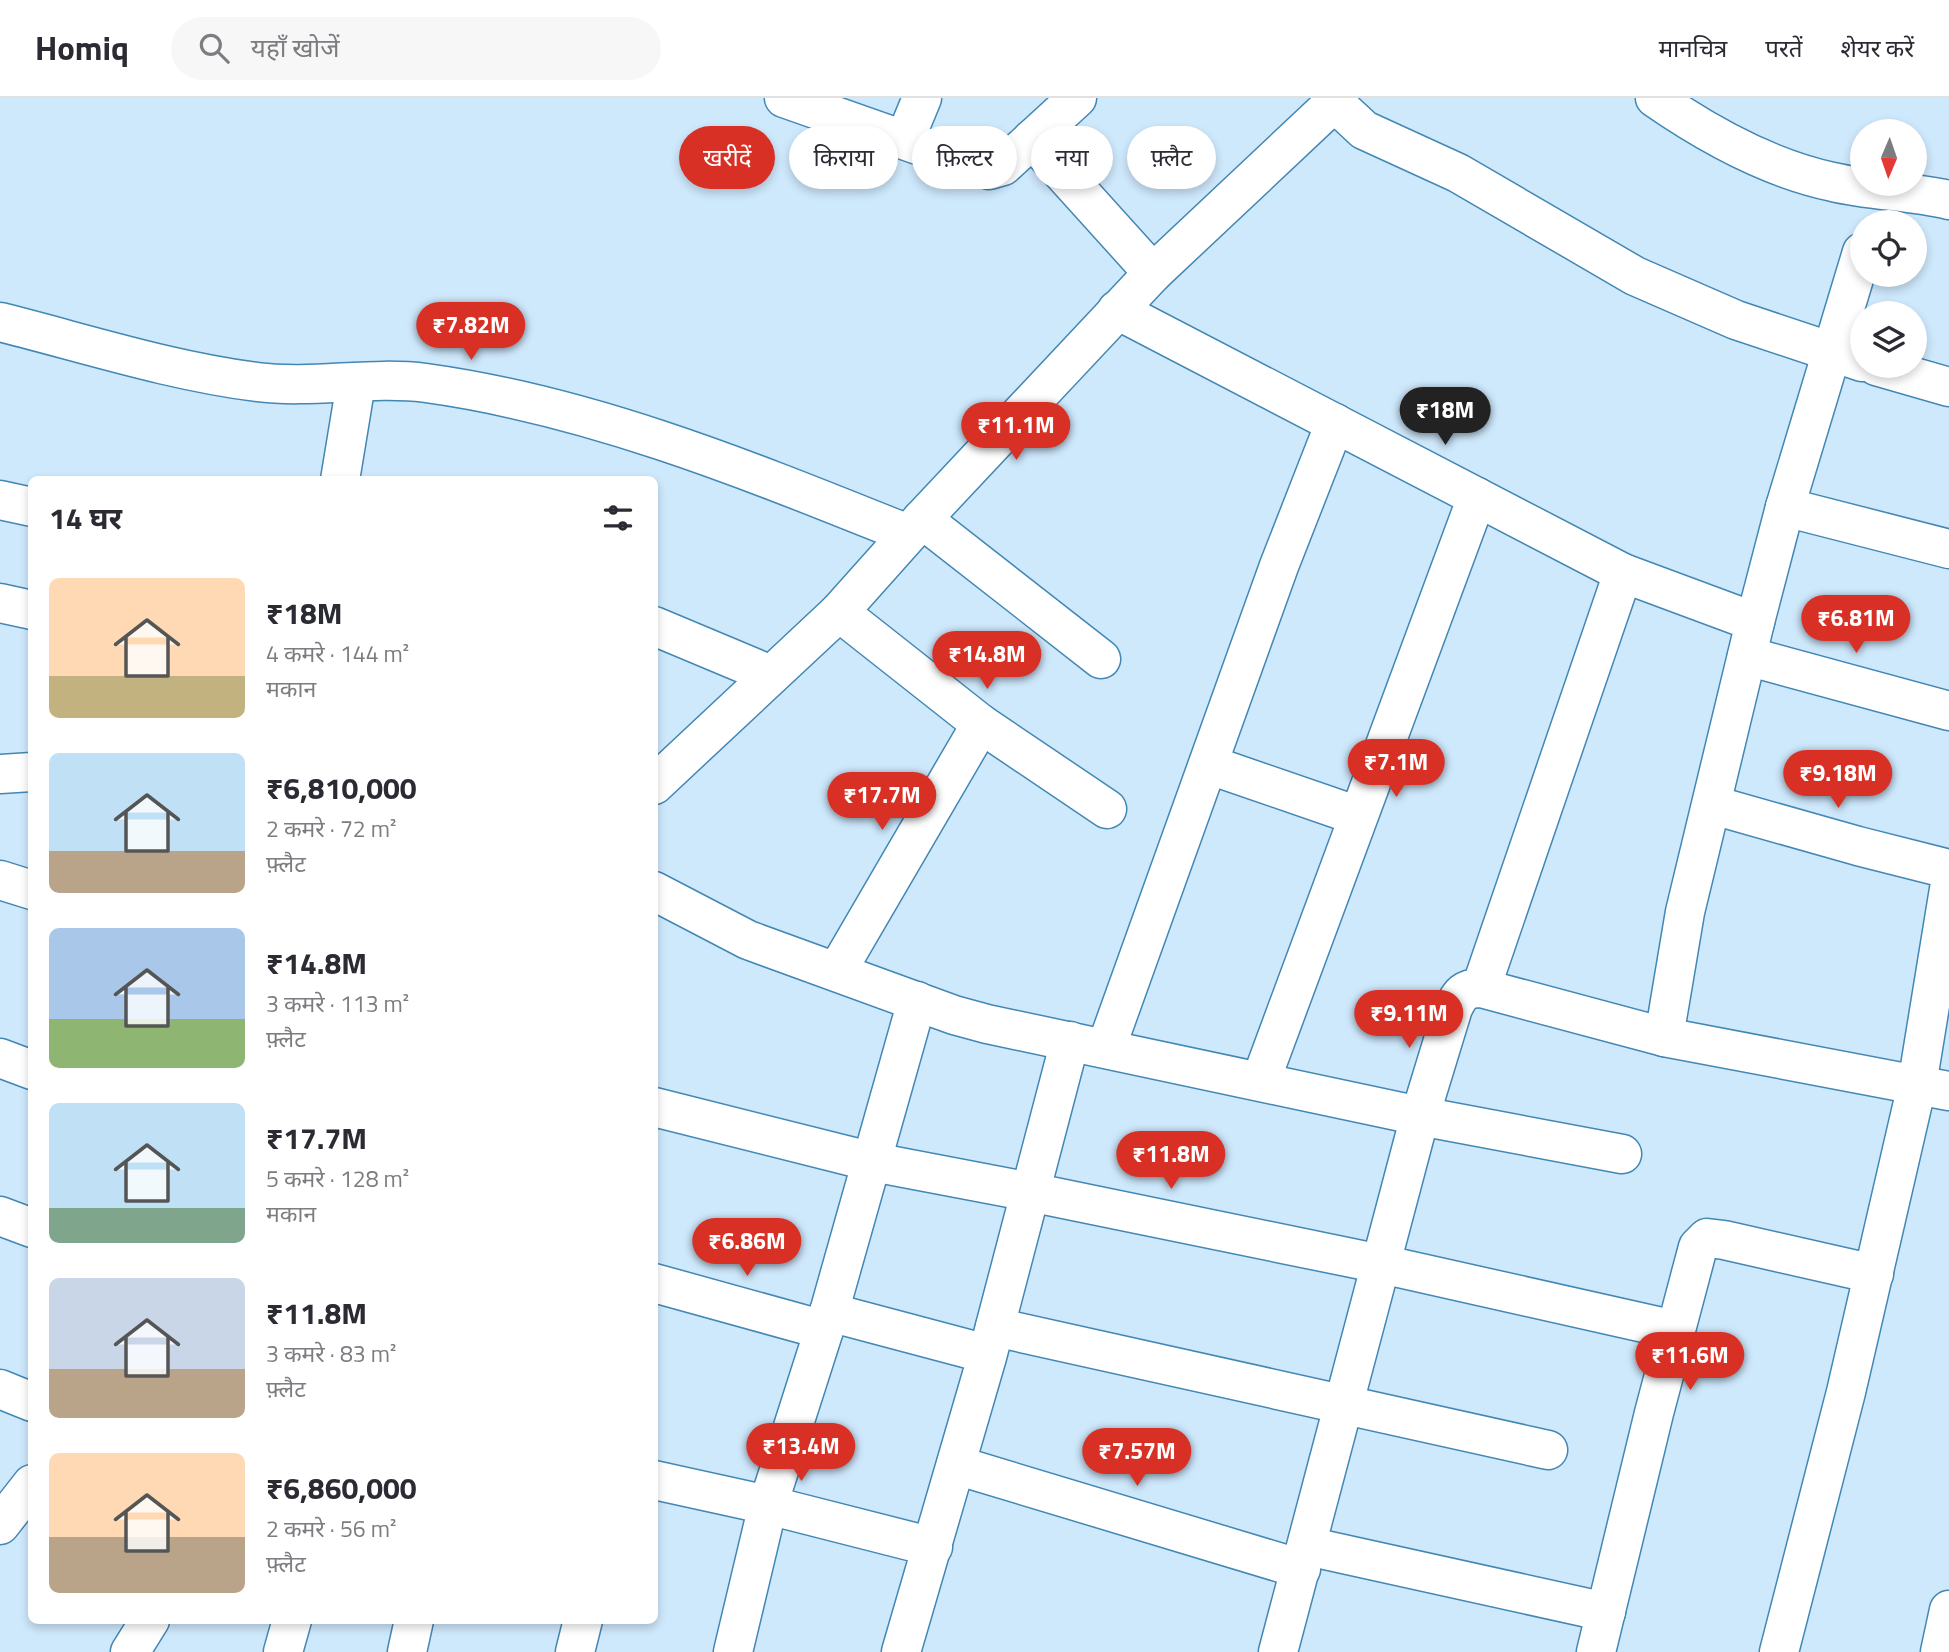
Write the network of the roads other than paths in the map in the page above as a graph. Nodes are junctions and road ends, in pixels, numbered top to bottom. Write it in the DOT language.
graph roads {
  1 [pos="785,98"];
  2 [pos="922,98"];
  3 [pos="1077,98"];
  4 [pos="1656,98"];
  5 [pos="1337,100"];
  6 [pos="1046,126"];
  7 [pos="905,139"];
  8 [pos="1031,140"];
  9 [pos="1077,189"];
  10 [pos="1949,200"];
  11 [pos="1876,206"];
  12 [pos="1153,273"];
  13 [pos="1857,287"];
  14 [pos="1117,310"];
  15 [pos="0,322"];
  16 [pos="1847,357"];
  17 [pos="1918,378"];
  18 [pos="356,383"];
  19 [pos="1949,387"];
  20 [pos="1335,424"];
  21 [pos="341,476"];
  22 [pos="1477,497"];
  23 [pos="0,500"];
  24 [pos="28,506"];
  25 [pos="1785,507"];
  26 [pos="915,527"];
  27 [pos="1949,549"];
  28 [pos="1623,573"];
  29 [pos="0,603"];
  30 [pos="28,609"];
  31 [pos="839,612"];
  32 [pos="658,628"];
  33 [pos="1751,639"];
  34 [pos="1101,659"];
  35 [pos="771,676"];
  36 [pos="1949,711"];
  37 [pos="981,724"];
  38 [pos="1210,765"];
  39 [pos="28,772"];
  40 [pos="0,774"];
  41 [pos="658,781"];
  42 [pos="1713,805"];
  43 [pos="1107,809"];
  44 [pos="1358,816"];
  45 [pos="1949,869"];
  46 [pos="0,880"];
  47 [pos="28,889"];
  48 [pos="1949,889"];
  49 [pos="658,893"];
  50 [pos="1946,931"];
  51 [pos="837,971"];
  52 [pos="1480,988"];
  53 [pos="917,1001"];
  54 [pos="1664,1037"];
  55 [pos="1088,1044"];
  56 [pos="0,1058"];
  57 [pos="28,1068"];
  58 [pos="1261,1080"];
  59 [pos="1933,1088"];
  60 [pos="658,1108"];
  61 [pos="1420,1116"];
  62 [pos="1622,1154"];
  63 [pos="873,1163"];
  64 [pos="1030,1192"];
  65 [pos="0,1216"];
  66 [pos="28,1226"];
  67 [pos="1381,1264"];
  68 [pos="1874,1274"];
  69 [pos="658,1284"];
  70 [pos="827,1321"];
  71 [pos="1675,1330"];
  72 [pos="991,1341"];
  73 [pos="0,1390"];
  74 [pos="28,1400"];
  75 [pos="1345,1405"];
  76 [pos="1548,1450"];
  77 [pos="956,1465"];
  78 [pos="658,1481"];
  79 [pos="28,1489"];
  80 [pos="768,1505"];
  81 [pos="0,1525"];
  82 [pos="933,1547"];
  83 [pos="1304,1558"];
  84 [pos="1949,1610"];
  85 [pos="1605,1612"];
  86 [pos="148,1624"];
  87 [pos="291,1624"];
  88 [pos="413,1624"];
  89 [pos="582,1624"];
  90 [pos="130,1652"];
  91 [pos="284,1652"];
  92 [pos="407,1652"];
  93 [pos="575,1652"];
  94 [pos="733,1652"];
  95 [pos="901,1652"];
  96 [pos="1278,1652"];
  97 [pos="1596,1652"];
  98 [pos="1779,1652"];
  99 [pos="1940,1652"];
  1 -- 7 [label="street"];
  2 -- 7 [label="street"];
  3 -- 6 [label="street"];
  4 -- 11 [label="street"];
  5 -- 12 [label="street"];
  5 -- 16 [label="street"];
  7 -- 8 [label="street"];
  9 -- 12 [label="street"];
  10 -- 11 [label="street"];
  12 -- 14 [label="street"];
  13 -- 16 [label="street"];
  14 -- 20 [label="street"];
  14 -- 26 [label="street"];
  15 -- 18 [label="street"];
  16 -- 25 [label="street"];
  17 -- 19 [label="street"];
  18 -- 21 [label="street"];
  18 -- 26 [label="street"];
  20 -- 22 [label="street"];
  20 -- 38 [label="street"];
  22 -- 28 [label="street"];
  22 -- 44 [label="street"];
  23 -- 24 [label="street"];
  25 -- 27 [label="street"];
  25 -- 33 [label="street"];
  26 -- 31 [label="street"];
  26 -- 34 [label="street"];
  28 -- 33 [label="street"];
  28 -- 52 [label="street"];
  29 -- 30 [label="street"];
  31 -- 35 [label="street"];
  31 -- 37 [label="street"];
  32 -- 35 [label="street"];
  33 -- 36 [label="street"];
  33 -- 42 [label="street"];
  35 -- 41 [label="street"];
  37 -- 43 [label="street"];
  37 -- 51 [label="street"];
  38 -- 44 [label="street"];
  38 -- 55 [label="street"];
  39 -- 40 [label="street"];
  42 -- 45 [label="street"];
  42 -- 54 [label="street"];
  44 -- 58 [label="street"];
  46 -- 47 [label="street"];
  48 -- 50 [label="street"];
  49 -- 51 [label="street"];
  50 -- 59 [label="street"];
  51 -- 53 [label="street"];
  52 -- 54 [label="street"];
  52 -- 61 [label="street"];
  53 -- 55 [label="street"];
  53 -- 63 [label="street"];
  54 -- 59 [label="street"];
  55 -- 58 [label="street"];
  55 -- 64 [label="street"];
  56 -- 57 [label="street"];
  58 -- 61 [label="street"];
  59 -- 68 [label="street"];
  60 -- 63 [label="street"];
  61 -- 62 [label="street"];
  61 -- 67 [label="street"];
  63 -- 64 [label="street"];
  63 -- 70 [label="street"];
  64 -- 67 [label="street"];
  64 -- 72 [label="street"];
  65 -- 66 [label="street"];
  67 -- 71 [label="street"];
  67 -- 75 [label="street"];
  68 -- 71 [label="street"];
  68 -- 98 [label="street"];
  69 -- 70 [label="street"];
  70 -- 72 [label="street"];
  70 -- 80 [label="street"];
  71 -- 85 [label="street"];
  72 -- 75 [label="street"];
  72 -- 77 [label="street"];
  73 -- 74 [label="street"];
  75 -- 76 [label="street"];
  75 -- 83 [label="street"];
  77 -- 82 [label="street"];
  77 -- 83 [label="street"];
  78 -- 80 [label="street"];
  79 -- 81 [label="street"];
  80 -- 82 [label="street"];
  80 -- 94 [label="street"];
  82 -- 95 [label="street"];
  83 -- 85 [label="street"];
  83 -- 96 [label="street"];
  84 -- 99 [label="street"];
  85 -- 97 [label="street"];
  86 -- 90 [label="street"];
  87 -- 91 [label="street"];
  88 -- 92 [label="street"];
  89 -- 93 [label="street"];
}
